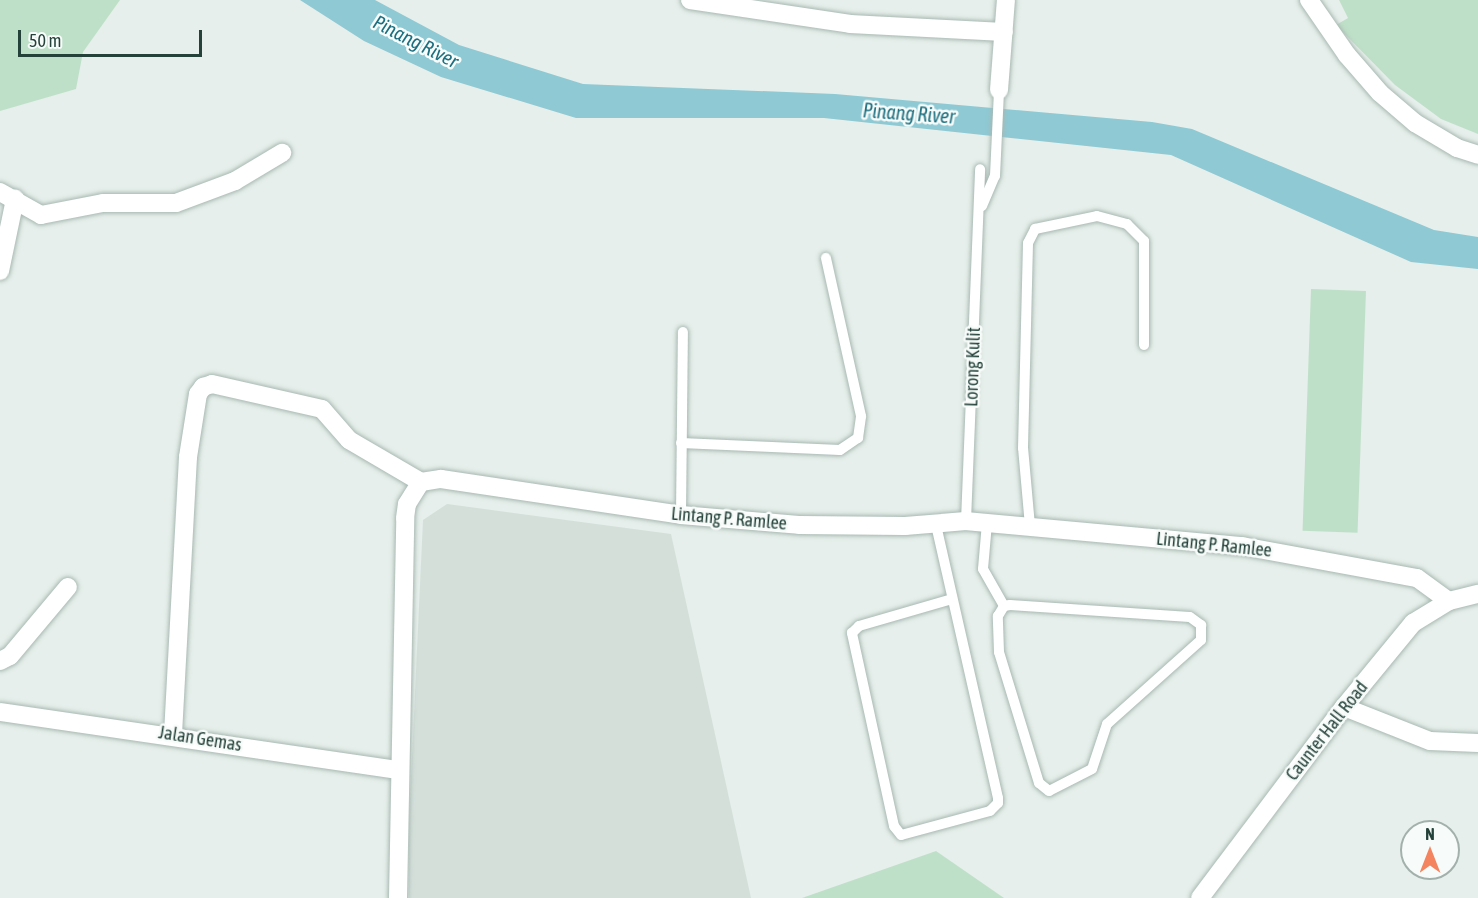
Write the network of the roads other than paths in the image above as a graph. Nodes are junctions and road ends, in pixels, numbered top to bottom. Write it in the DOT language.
graph roads {
  1 [pos="690,0"];
  2 [pos="1006,0"];
  3 [pos="1309,0"];
  4 [pos="1004,32"];
  5 [pos="999,90"];
  6 [pos="282,153"];
  7 [pos="1478,155"];
  8 [pos="980,169"];
  9 [pos="7,196"];
  10 [pos="979,213"];
  11 [pos="826,258"];
  12 [pos="0,271"];
  13 [pos="683,332"];
  14 [pos="1144,345"];
  15 [pos="681,443"];
  16 [pos="421,482"];
  17 [pos="681,515"];
  18 [pos="966,521"];
  19 [pos="987,523"];
  20 [pos="936,525"];
  21 [pos="1030,526"];
  22 [pos="68,587"];
  23 [pos="1478,594"];
  24 [pos="952,599"];
  25 [pos="1449,601"];
  26 [pos="1004,606"];
  27 [pos="0,662"];
  28 [pos="1344,707"];
  29 [pos="0,712"];
  30 [pos="173,734"];
  31 [pos="1478,743"];
  32 [pos="400,770"];
  33 [pos="398,898"];
  34 [pos="1200,898"];
  1 -- 4 [label="street"];
  2 -- 4 [label="street, Lorong Kulit"];
  3 -- 7 [label="street"];
  4 -- 5 [label="street, Lorong Kulit"];
  5 -- 10 [label="lane, Lorong Kulit"];
  6 -- 9 [label="street"];
  8 -- 10 [label="lane, Lorong Kulit"];
  9 -- 12 [label="street"];
  10 -- 18 [label="lane, Lorong Kulit"];
  11 -- 15 [label="lane"];
  13 -- 15 [label="lane"];
  14 -- 21 [label="lane"];
  15 -- 17 [label="lane"];
  16 -- 17 [label="street, Lintang P. Ramlee"];
  16 -- 30 [label="street"];
  16 -- 32 [label="street"];
  17 -- 20 [label="street, Lintang P. Ramlee"];
  18 -- 19 [label="street, Lintang P. Ramlee"];
  18 -- 20 [label="street, Lintang P. Ramlee"];
  19 -- 21 [label="street, Lintang P. Ramlee"];
  19 -- 26 [label="lane"];
  20 -- 24 [label="lane"];
  21 -- 25 [label="street, Lintang P. Ramlee"];
  22 -- 27 [label="street"];
  23 -- 25 [label="street, Caunter Hall Road"];
  24 -- 24 [label="lane"];
  25 -- 28 [label="street, Caunter Hall Road"];
  26 -- 26 [label="lane"];
  28 -- 31 [label="street"];
  28 -- 34 [label="street, Caunter Hall Road"];
  29 -- 30 [label="street, Jalan Gemas"];
  30 -- 32 [label="street, Jalan Gemas"];
  32 -- 33 [label="street"];
}
